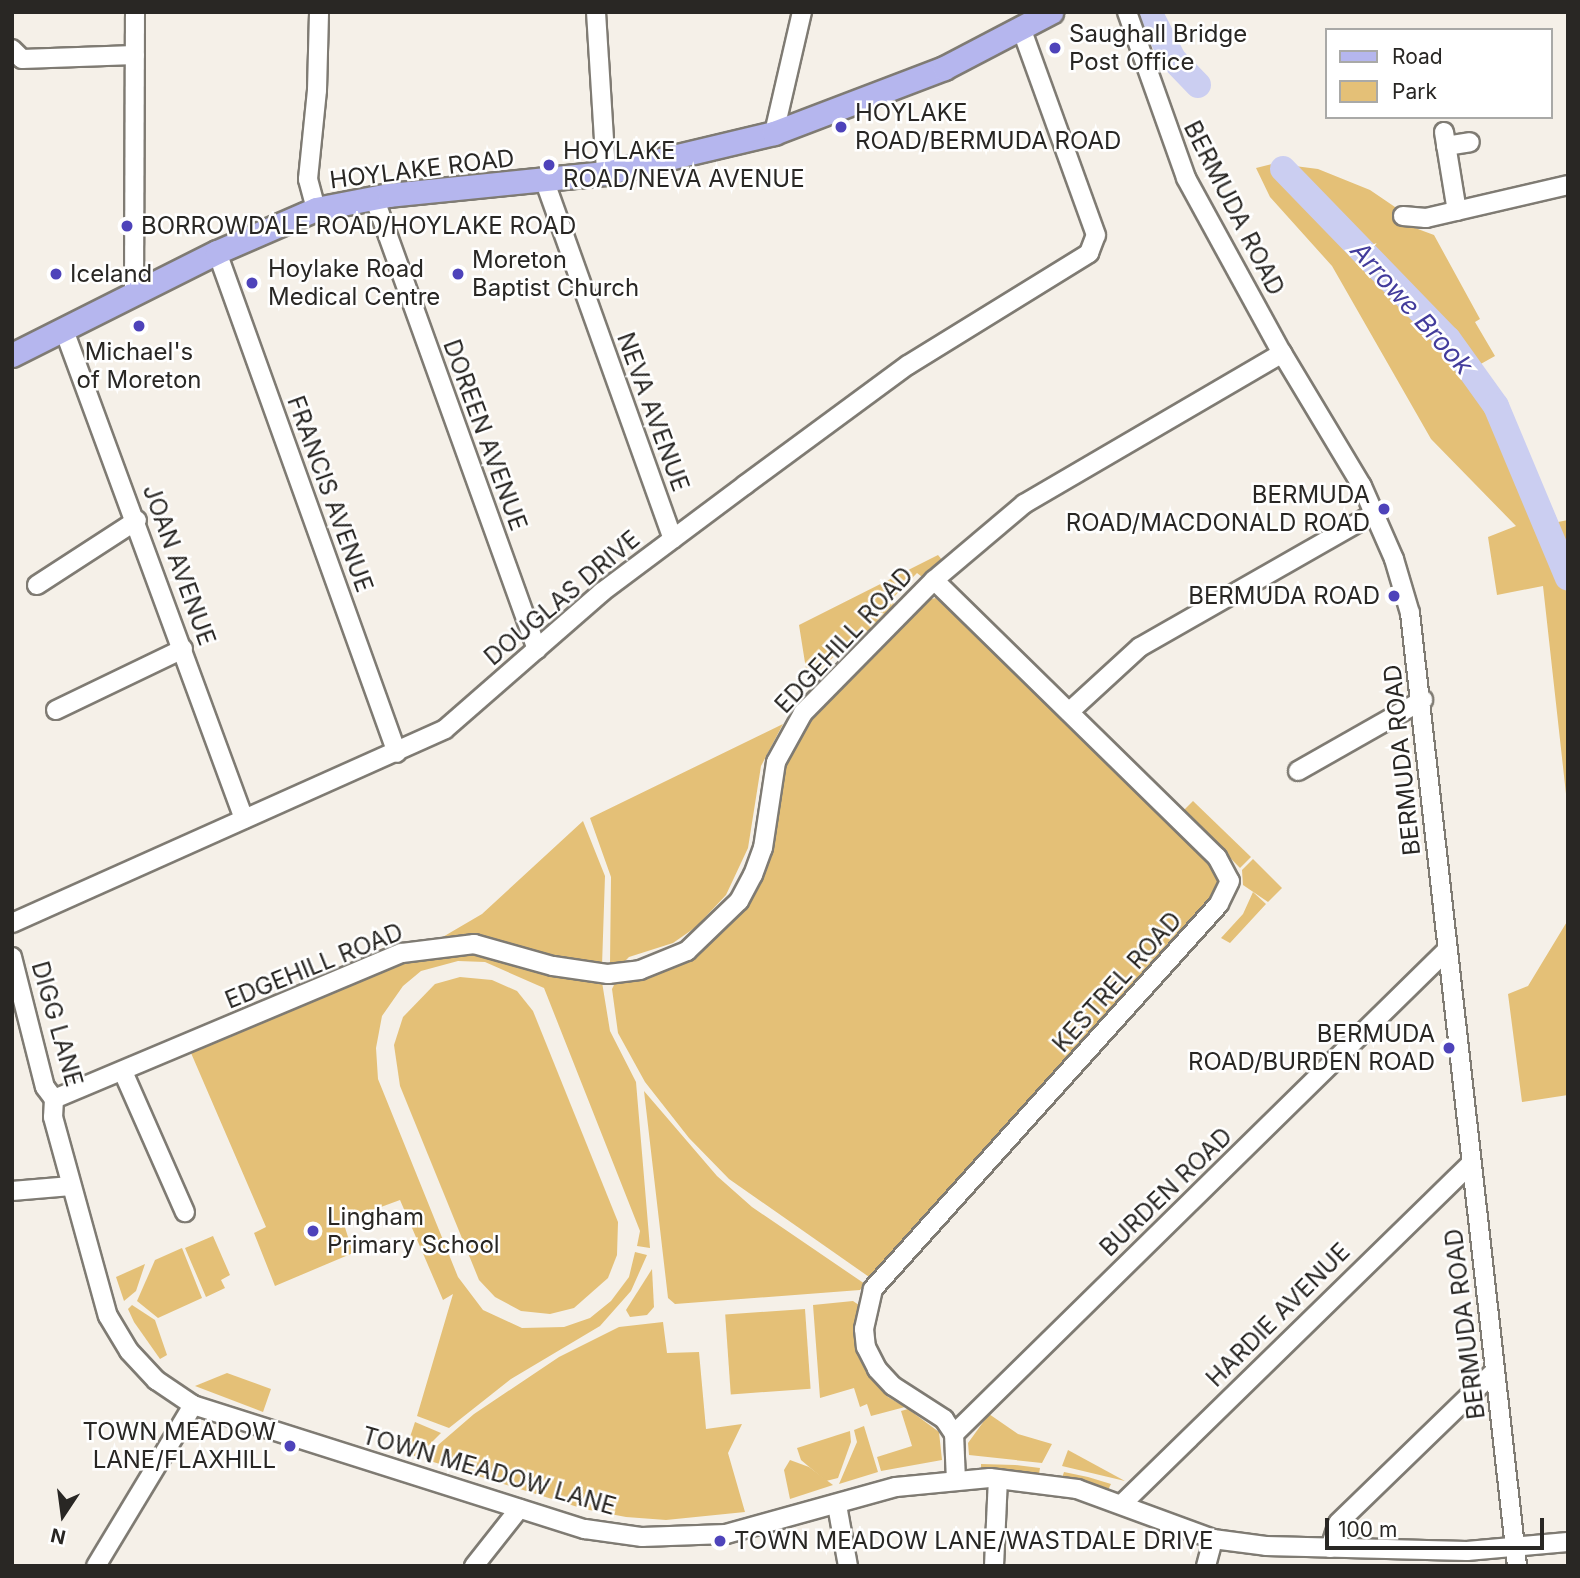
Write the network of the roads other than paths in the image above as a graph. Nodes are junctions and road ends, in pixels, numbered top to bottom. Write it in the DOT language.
graph roads {
  1 [pos="135,12"];
  2 [pos="319,12"];
  3 [pos="596,12"];
  4 [pos="802,12"];
  5 [pos="1051,12"];
  6 [pos="1127,12"];
  7 [pos="1021,28"];
  8 [pos="12,50"];
  9 [pos="135,55"];
  10 [pos="774,133"];
  11 [pos="1470,142"];
  12 [pos="606,173"];
  13 [pos="545,182"];
  14 [pos="1568,185"];
  15 [pos="374,197"];
  16 [pos="316,209"];
  17 [pos="1457,211"];
  18 [pos="1403,216"];
  19 [pos="217,252"];
  20 [pos="134,294"];
  21 [pos="64,330"];
  22 [pos="1282,353"];
  23 [pos="12,355"];
  24 [pos="1375,513"];
  25 [pos="137,520"];
  26 [pos="673,539"];
  27 [pos="934,580"];
  28 [pos="37,585"];
  29 [pos="183,649"];
  30 [pos="537,650"];
  31 [pos="1423,700"];
  32 [pos="56,710"];
  33 [pos="1069,712"];
  34 [pos="397,752"];
  35 [pos="1298,771"];
  36 [pos="244,819"];
  37 [pos="12,923"];
  38 [pos="1445,952"];
  39 [pos="12,957"];
  40 [pos="20,1020"];
  41 [pos="124,1073"];
  42 [pos="54,1099"];
  43 [pos="1471,1163"];
  44 [pos="71,1186"];
  45 [pos="12,1191"];
  46 [pos="185,1212"];
  47 [pos="1494,1372"];
  48 [pos="193,1405"];
  49 [pos="954,1434"];
  50 [pos="998,1479"];
  51 [pos="956,1481"];
  52 [pos="1122,1504"];
  53 [pos="837,1505"];
  54 [pos="519,1509"];
  55 [pos="1213,1539"];
  56 [pos="1568,1542"];
  57 [pos="1330,1548"];
  58 [pos="1517,1557"];
  59 [pos="96,1566"];
  60 [pos="474,1566"];
  61 [pos="848,1566"];
  62 [pos="994,1566"];
  63 [pos="1206,1566"];
  1 -- 9 [label="street"];
  2 -- 16 [label="street"];
  3 -- 12 [label="street"];
  4 -- 10 [label="street"];
  5 -- 7 [label="main road, HOYLAKE ROAD"];
  6 -- 22 [label="street, BERMUDA ROAD"];
  7 -- 10 [label="main road, HOYLAKE ROAD"];
  7 -- 26 [label="street, DOUGLAS DRIVE"];
  8 -- 9 [label="street"];
  9 -- 20 [label="street"];
  10 -- 12 [label="main road, HOYLAKE ROAD"];
  11 -- 17 [label="street"];
  12 -- 13 [label="main road, HOYLAKE ROAD"];
  13 -- 15 [label="main road, HOYLAKE ROAD"];
  13 -- 26 [label="street, NEVA AVENUE"];
  14 -- 17 [label="street"];
  15 -- 16 [label="main road, HOYLAKE ROAD"];
  15 -- 30 [label="street, DOREEN AVENUE"];
  16 -- 19 [label="main road, HOYLAKE ROAD"];
  17 -- 18 [label="street"];
  19 -- 20 [label="main road, HOYLAKE ROAD"];
  19 -- 34 [label="street, FRANCIS AVENUE"];
  20 -- 21 [label="main road, HOYLAKE ROAD"];
  21 -- 23 [label="main road, HOYLAKE ROAD"];
  21 -- 25 [label="street, JOAN AVENUE"];
  22 -- 24 [label="street, BERMUDA ROAD"];
  22 -- 27 [label="street, EDGEHILL ROAD"];
  24 -- 31 [label="street, BERMUDA ROAD"];
  24 -- 33 [label="street"];
  25 -- 28 [label="street"];
  25 -- 29 [label="street, JOAN AVENUE"];
  26 -- 30 [label="street, DOUGLAS DRIVE"];
  27 -- 33 [label="street, KESTREL ROAD"];
  27 -- 41 [label="street, EDGEHILL ROAD"];
  29 -- 32 [label="street"];
  29 -- 36 [label="street, JOAN AVENUE"];
  30 -- 34 [label="street, DOUGLAS DRIVE"];
  31 -- 35 [label="street"];
  31 -- 38 [label="street, BERMUDA ROAD"];
  33 -- 49 [label="street, KESTREL ROAD"];
  34 -- 36 [label="street, DOUGLAS DRIVE"];
  36 -- 37 [label="street, DOUGLAS DRIVE"];
  38 -- 43 [label="street, BERMUDA ROAD"];
  38 -- 49 [label="street, BURDEN ROAD"];
  39 -- 40 [label="street, DIGG LANE"];
  40 -- 42 [label="street, DIGG LANE"];
  41 -- 42 [label="street, EDGEHILL ROAD"];
  41 -- 46 [label="street"];
  42 -- 44 [label="street, DIGG LANE"];
  43 -- 47 [label="street, BERMUDA ROAD"];
  43 -- 52 [label="street, HARDIE AVENUE"];
  44 -- 45 [label="street"];
  44 -- 48 [label="street, TOWN MEADOW LANE"];
  47 -- 57 [label="street"];
  47 -- 58 [label="street, BERMUDA ROAD"];
  48 -- 54 [label="street, TOWN MEADOW LANE"];
  48 -- 59 [label="street"];
  49 -- 51 [label="street"];
  50 -- 51 [label="street, TOWN MEADOW LANE"];
  50 -- 52 [label="street, TOWN MEADOW LANE"];
  50 -- 62 [label="street"];
  51 -- 53 [label="street, TOWN MEADOW LANE"];
  52 -- 55 [label="street, TOWN MEADOW LANE"];
  53 -- 54 [label="street, TOWN MEADOW LANE"];
  53 -- 61 [label="street"];
  54 -- 60 [label="street"];
  55 -- 57 [label="street, TOWN MEADOW LANE"];
  55 -- 63 [label="street"];
  56 -- 58 [label="street, TOWN MEADOW LANE"];
  57 -- 58 [label="street, TOWN MEADOW LANE"];
}
